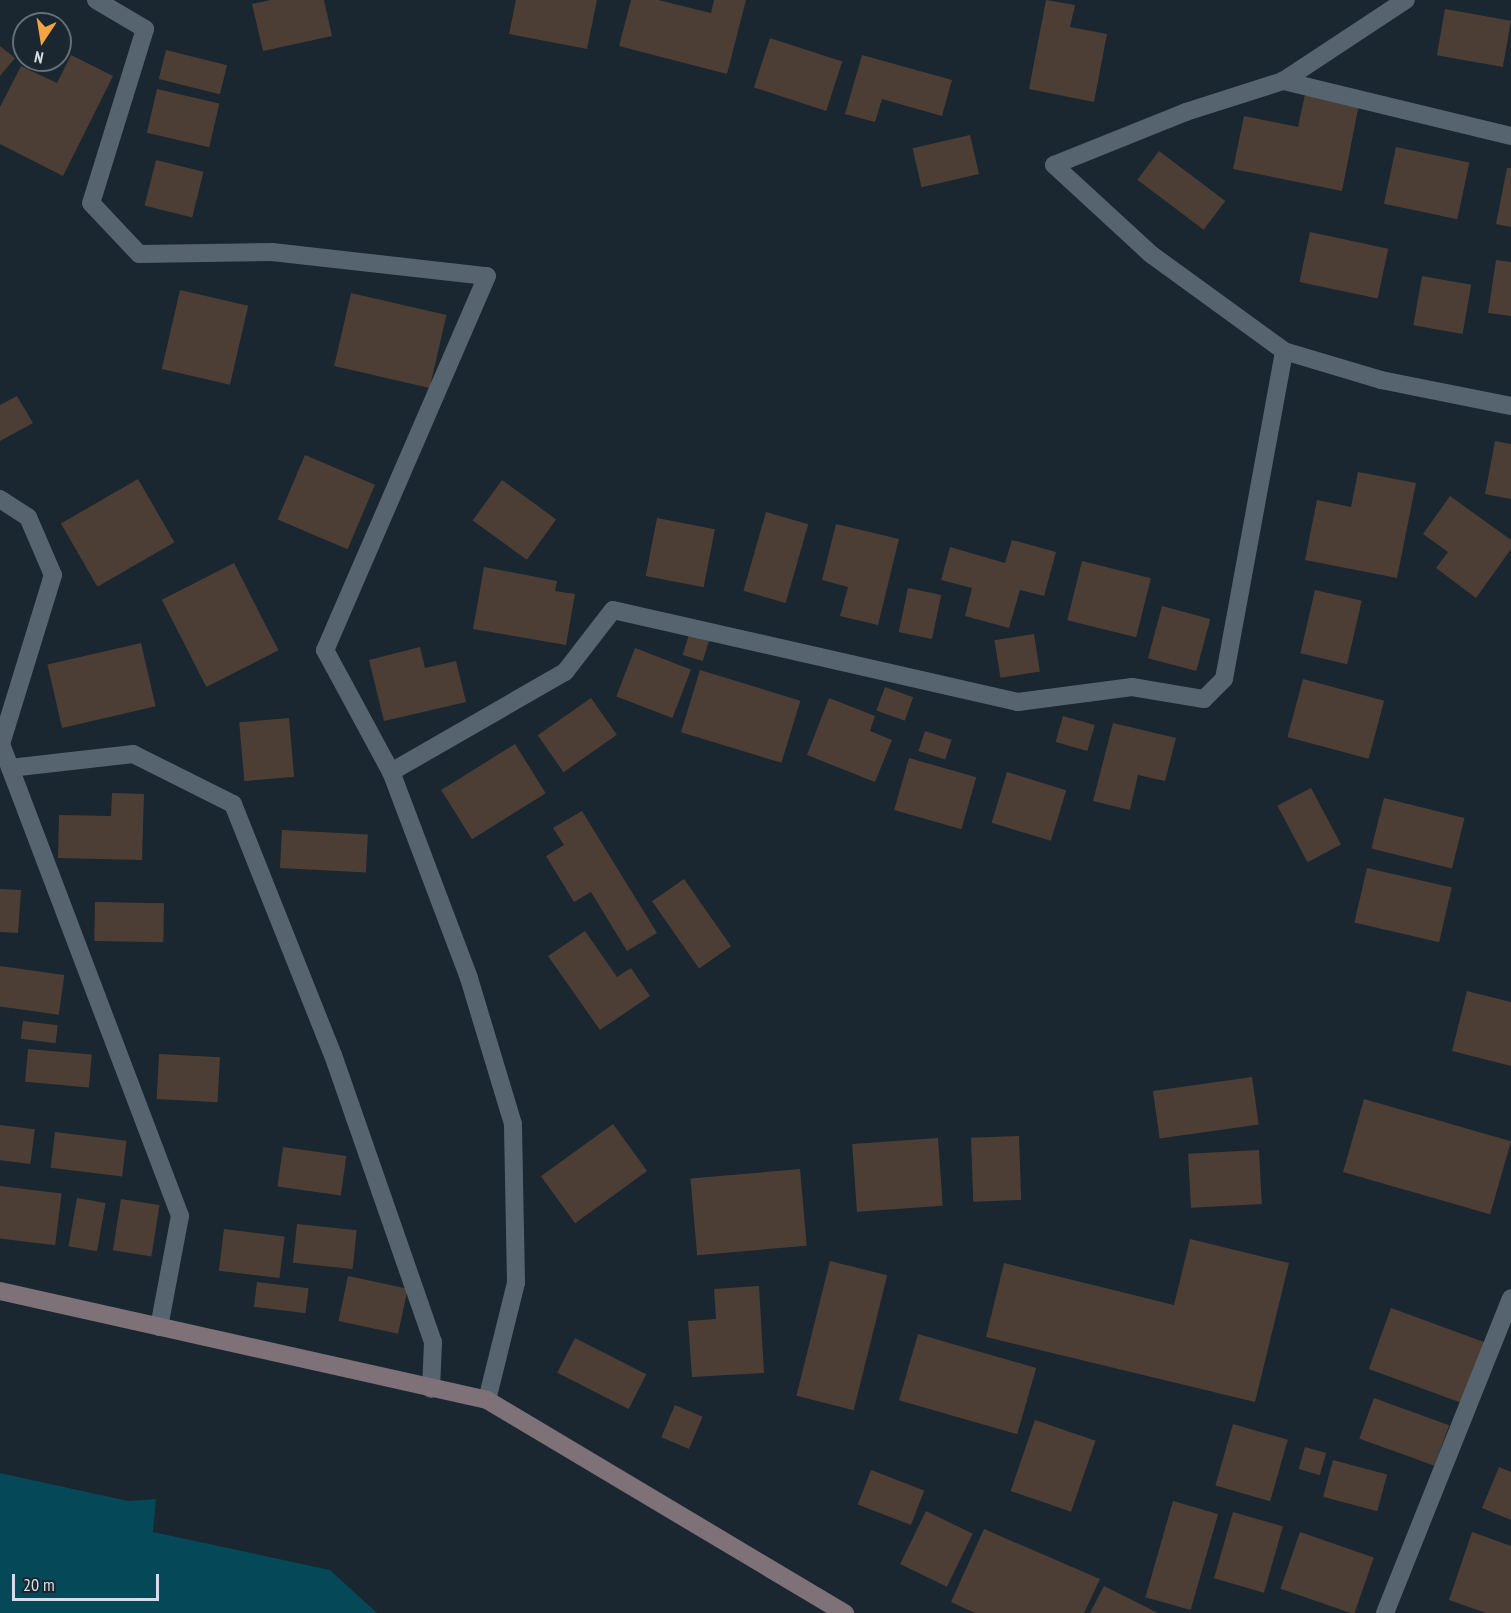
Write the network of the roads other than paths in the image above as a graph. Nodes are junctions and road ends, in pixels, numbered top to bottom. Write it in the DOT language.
graph roads {
  1 [pos="96,0"];
  2 [pos="1406,0"];
  3 [pos="1283,81"];
  4 [pos="1511,136"];
  5 [pos="1284,351"];
  6 [pos="1511,406"];
  7 [pos="0,499"];
  8 [pos="10,768"];
  9 [pos="391,772"];
  10 [pos="0,1291"];
  11 [pos="1511,1298"];
  12 [pos="159,1327"];
  13 [pos="431,1389"];
  14 [pos="486,1400"];
  15 [pos="845,1613"];
  16 [pos="1385,1613"];
  1 -- 9 [label="street"];
  2 -- 3 [label="street"];
  3 -- 4 [label="street"];
  3 -- 5 [label="street"];
  5 -- 6 [label="street"];
  5 -- 9 [label="street"];
  7 -- 8 [label="street"];
  8 -- 12 [label="street"];
  8 -- 13 [label="street"];
  9 -- 14 [label="street"];
  10 -- 12 [label="street"];
  11 -- 16 [label="street"];
  12 -- 13 [label="street"];
  13 -- 14 [label="street"];
  14 -- 15 [label="street"];
}
